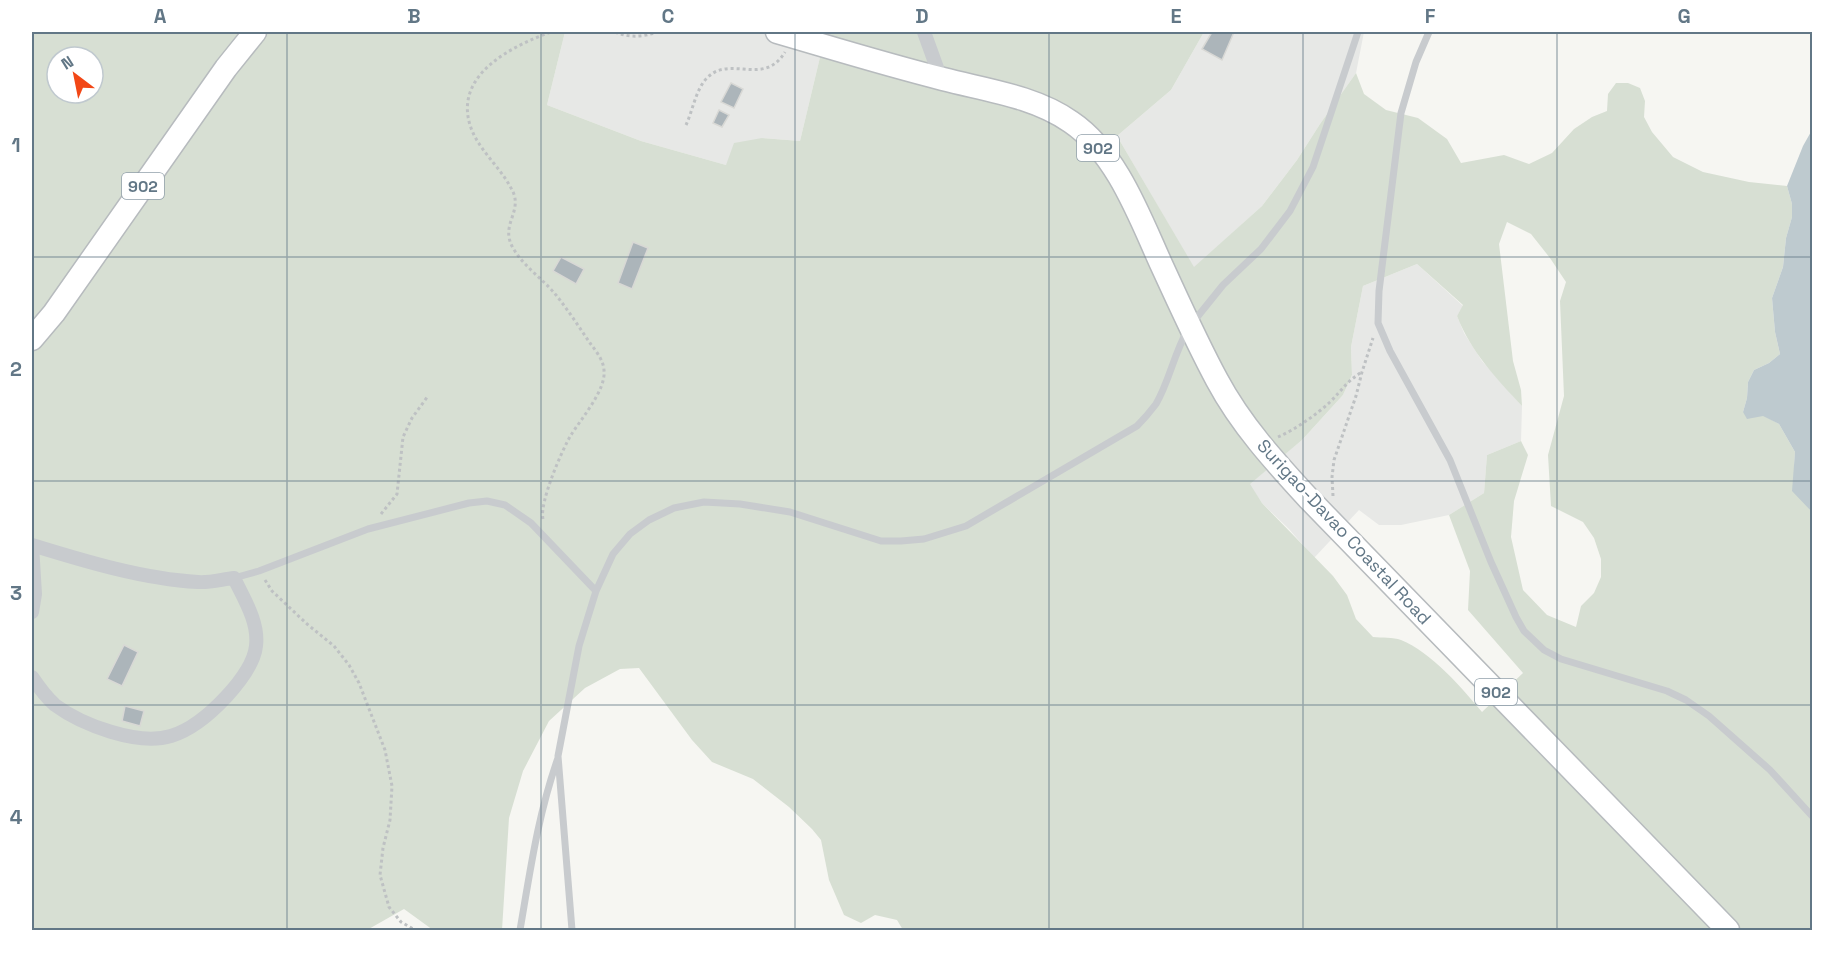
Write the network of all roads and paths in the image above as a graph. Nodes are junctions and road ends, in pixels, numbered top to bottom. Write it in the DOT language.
graph roads {
  1 [pos="255,32"];
  2 [pos="551,32"];
  3 [pos="615,32"];
  4 [pos="657,32"];
  5 [pos="924,32"];
  6 [pos="1358,32"];
  7 [pos="1429,32"];
  8 [pos="784,34"];
  9 [pos="941,79"];
  10 [pos="687,125"];
  11 [pos="1378,323"];
  12 [pos="1190,327"];
  13 [pos="32,339"];
  14 [pos="1362,372"];
  15 [pos="428,396"];
  16 [pos="1260,444"];
  17 [pos="1333,498"];
  18 [pos="368,529"];
  19 [pos="548,542"];
  20 [pos="32,545"];
  21 [pos="258,571"];
  22 [pos="234,578"];
  23 [pos="596,591"];
  24 [pos="32,612"];
  25 [pos="32,677"];
  26 [pos="558,756"];
  27 [pos="1812,816"];
  28 [pos="415,930"];
  29 [pos="520,930"];
  30 [pos="572,930"];
  31 [pos="1728,930"];
  1 -- 13 [label="highway, 902"];
  2 -- 19 [label="path"];
  3 -- 4 [label="path"];
  5 -- 9 [label="street"];
  6 -- 12 [label="lane"];
  7 -- 11 [label="lane"];
  8 -- 9 [label="highway, Surigao-Davao Coastal Road / 902"];
  8 -- 10 [label="path"];
  9 -- 12 [label="highway, Surigao-Davao Coastal Road / 902"];
  11 -- 14 [label="path"];
  11 -- 27 [label="lane"];
  12 -- 16 [label="highway, Surigao-Davao Coastal Road / 902"];
  12 -- 23 [label="lane"];
  14 -- 16 [label="path"];
  14 -- 17 [label="path"];
  15 -- 18 [label="path"];
  16 -- 31 [label="highway, Surigao-Davao Coastal Road / 902"];
  18 -- 19 [label="lane"];
  18 -- 21 [label="lane"];
  19 -- 23 [label="lane"];
  20 -- 22 [label="street"];
  20 -- 24 [label="street"];
  21 -- 22 [label="lane"];
  21 -- 28 [label="path"];
  22 -- 25 [label="street"];
  23 -- 26 [label="lane"];
  26 -- 29 [label="lane"];
  26 -- 30 [label="lane"];
}
